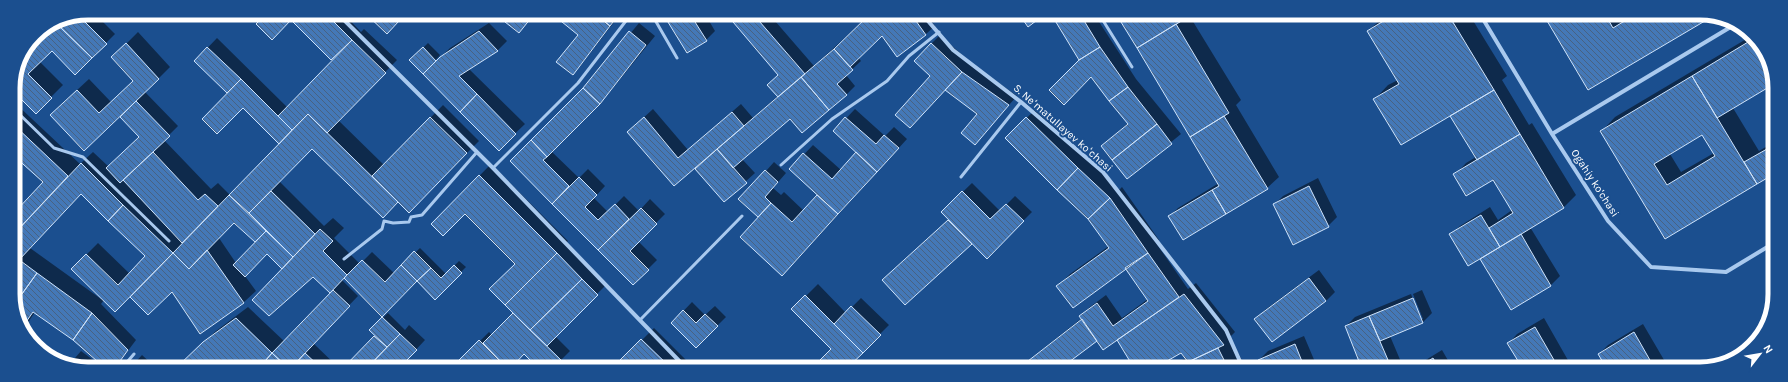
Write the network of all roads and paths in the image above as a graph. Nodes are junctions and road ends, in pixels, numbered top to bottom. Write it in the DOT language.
graph roads {
  1 [pos="344,20"];
  2 [pos="627,20"];
  3 [pos="655,20"];
  4 [pos="928,20"];
  5 [pos="1103,20"];
  6 [pos="1484,20"];
  7 [pos="1730,27"];
  8 [pos="939,32"];
  9 [pos="678,58"];
  10 [pos="1132,67"];
  11 [pos="1020,102"];
  12 [pos="20,115"];
  13 [pos="1552,134"];
  14 [pos="477,152"];
  15 [pos="780,165"];
  16 [pos="493,168"];
  17 [pos="961,177"];
  18 [pos="742,216"];
  19 [pos="169,241"];
  20 [pos="1768,247"];
  21 [pos="344,259"];
  22 [pos="640,320"];
  23 [pos="134,354"];
  24 [pos="127,362"];
  25 [pos="680,362"];
  26 [pos="1240,362"];
  1 -- 14 [label="street"];
  2 -- 16 [label="lane"];
  3 -- 9 [label="lane"];
  4 -- 8 [label="street, S. Neʻmatullayev koʻchasi"];
  5 -- 10 [label="lane"];
  6 -- 13 [label="street, Ogahiy ko'chasi"];
  7 -- 13 [label="street"];
  8 -- 11 [label="street, S. Neʻmatullayev koʻchasi"];
  8 -- 15 [label="lane"];
  11 -- 17 [label="lane"];
  11 -- 26 [label="street, S. Neʻmatullayev koʻchasi"];
  12 -- 19 [label="lane"];
  13 -- 20 [label="street, Ogahiy ko'chasi"];
  14 -- 16 [label="street"];
  14 -- 21 [label="lane"];
  16 -- 22 [label="street"];
  18 -- 22 [label="lane"];
  22 -- 25 [label="street"];
  23 -- 24 [label="lane"];
}
